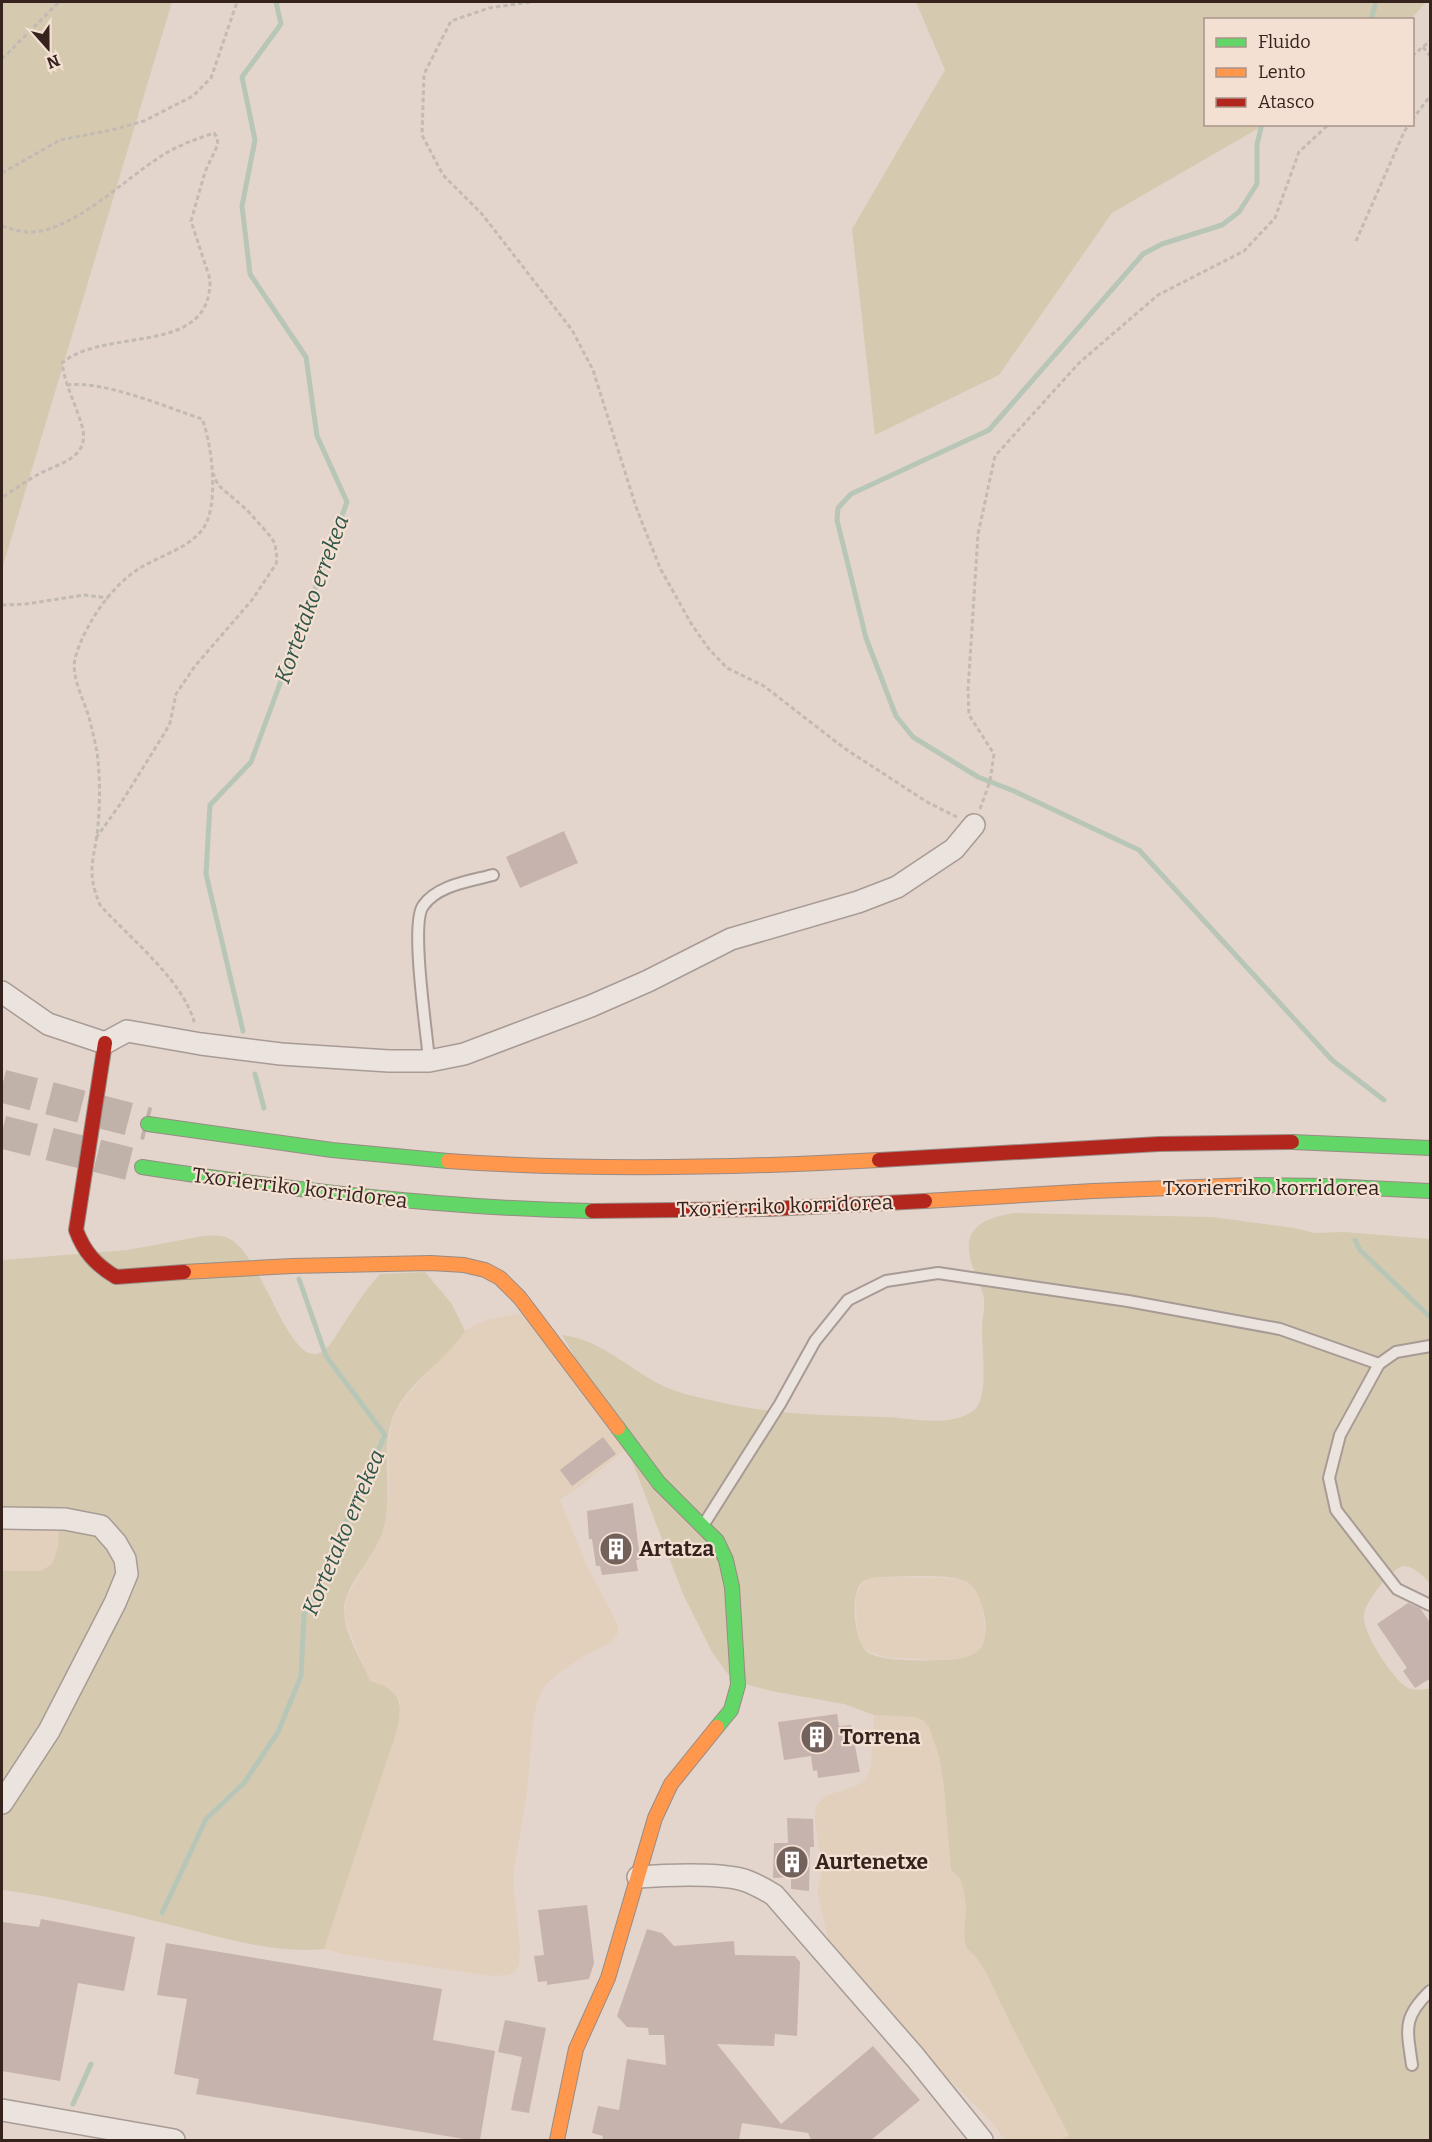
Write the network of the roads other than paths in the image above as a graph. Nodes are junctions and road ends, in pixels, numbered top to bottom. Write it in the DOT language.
graph roads {
  1 [pos="974,825"];
  2 [pos="494,875"];
  3 [pos="2,992"];
  4 [pos="105,1043"];
  5 [pos="429,1061"];
  6 [pos="148,1124"];
  7 [pos="1431,1148"];
  8 [pos="142,1167"];
  9 [pos="1431,1191"];
  10 [pos="1431,1346"];
  11 [pos="1379,1364"];
  12 [pos="2,1518"];
  13 [pos="703,1526"];
  14 [pos="1431,1605"];
  15 [pos="2,1803"];
  16 [pos="638,1877"];
  17 [pos="1431,1991"];
  18 [pos="1412,2065"];
  19 [pos="2,2110"];
  20 [pos="174,2140"];
  21 [pos="557,2140"];
  22 [pos="982,2140"];
  1 -- 5 [label="street"];
  2 -- 5 [label="lane"];
  3 -- 4 [label="street"];
  4 -- 5 [label="street"];
  4 -- 13 [label="main road"];
  6 -- 7 [label="main road, Txorierriko korridorea"];
  8 -- 9 [label="main road, Txorierriko korridorea"];
  10 -- 11 [label="lane"];
  11 -- 13 [label="lane"];
  11 -- 14 [label="lane"];
  12 -- 15 [label="street"];
  13 -- 16 [label="main road"];
  16 -- 21 [label="main road"];
  16 -- 22 [label="street"];
  17 -- 18 [label="lane"];
  19 -- 20 [label="street"];
}
